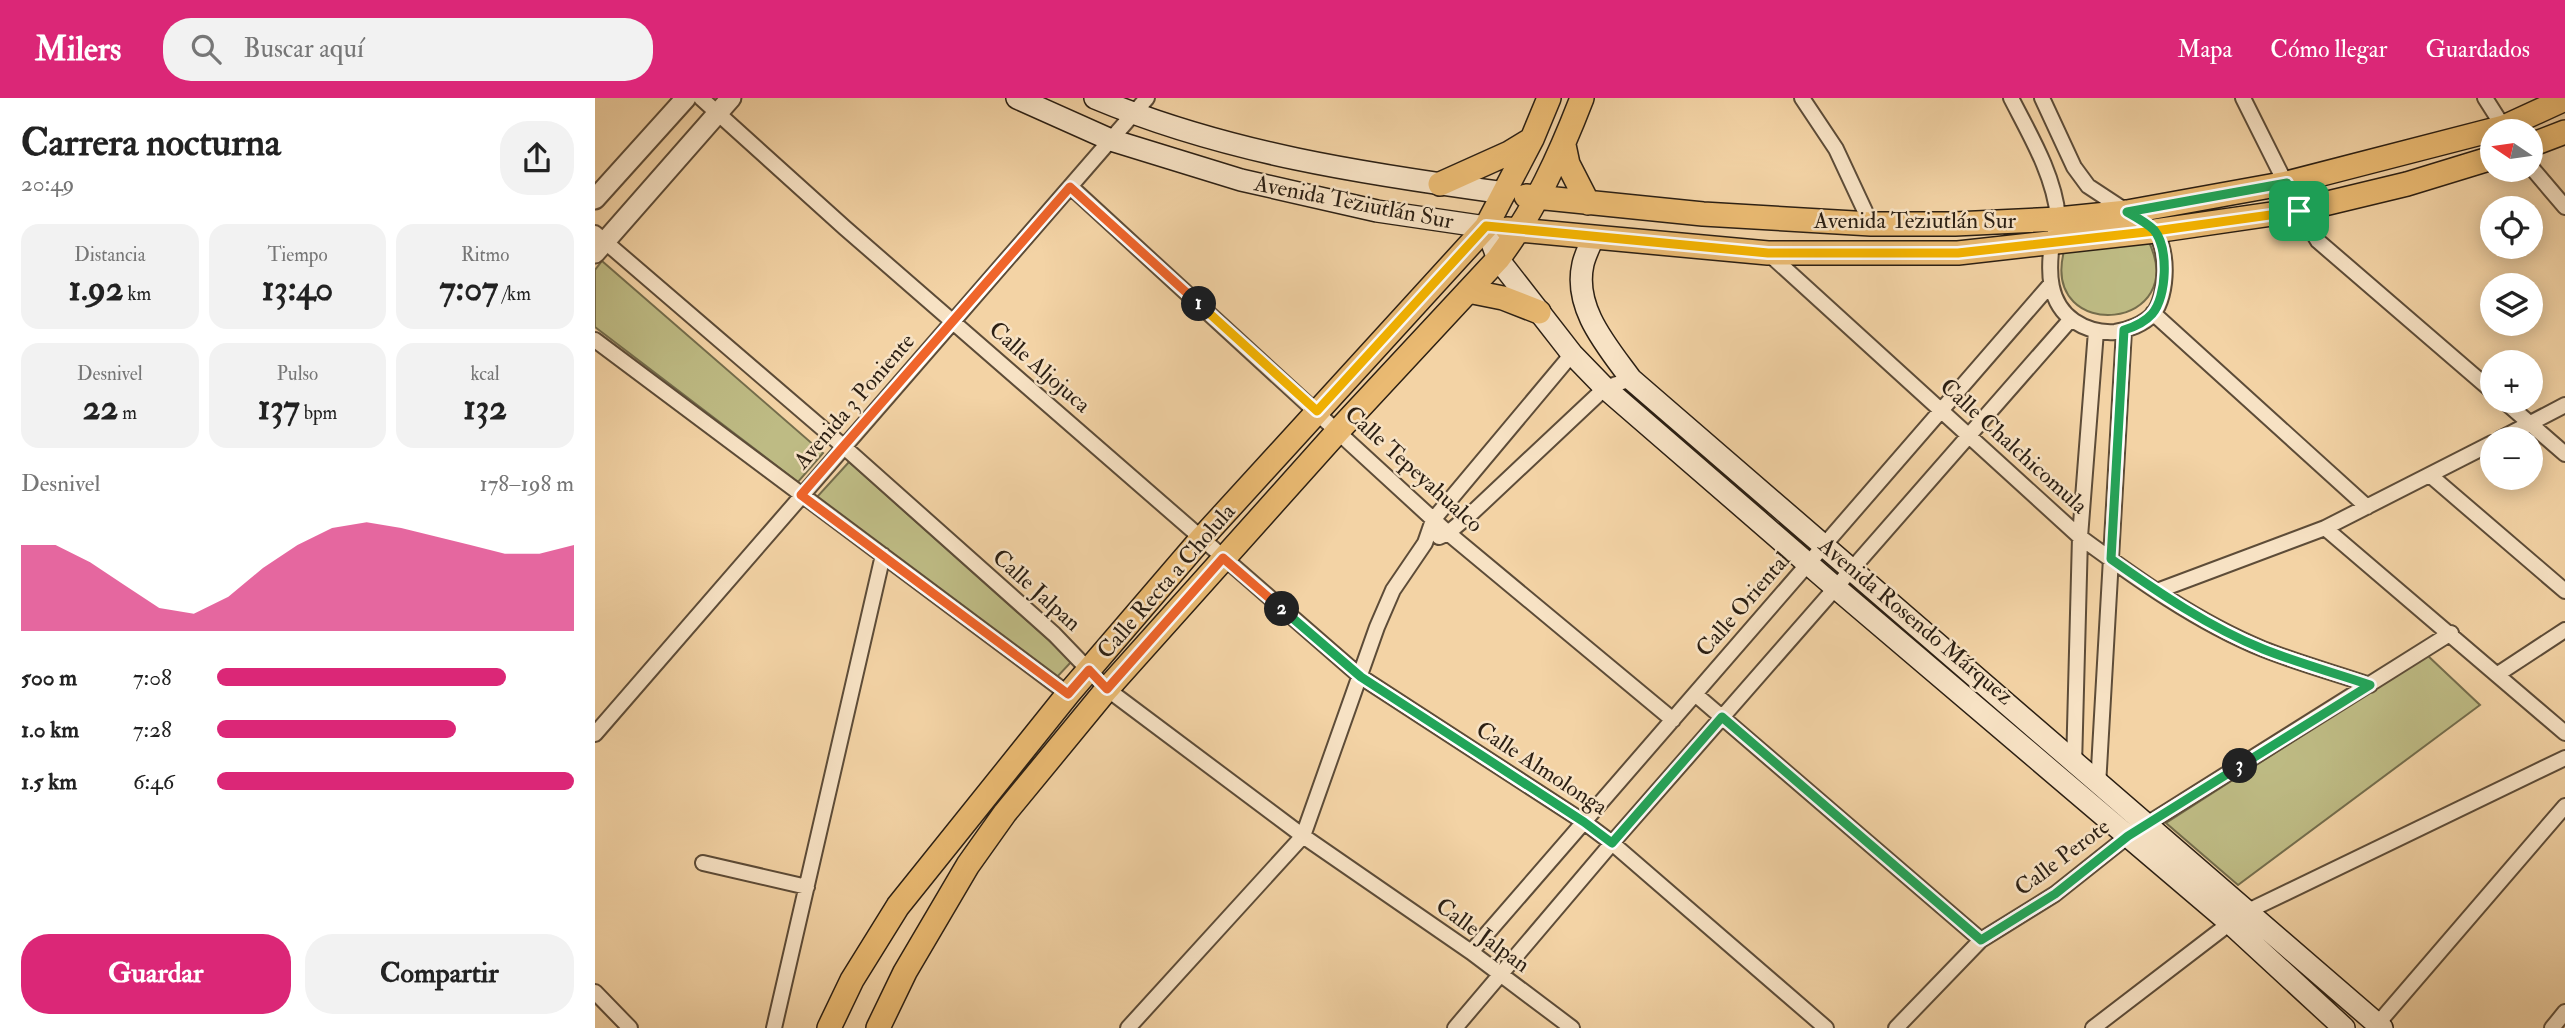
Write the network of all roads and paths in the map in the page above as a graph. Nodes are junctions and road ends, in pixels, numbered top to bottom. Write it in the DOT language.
graph roads {
  1 [pos="686,98"];
  2 [pos="701,98"];
  3 [pos="1017,98"];
  4 [pos="1095,98"];
  5 [pos="1582,98"];
  6 [pos="1802,98"];
  7 [pos="2011,98"];
  8 [pos="2042,98"];
  9 [pos="2243,98"];
  10 [pos="2485,98"];
  11 [pos="1547,99"];
  12 [pos="2565,99"];
  13 [pos="724,106"];
  14 [pos="1140,106"];
  15 [pos="2499,119"];
  16 [pos="2525,119"];
  17 [pos="2565,132"];
  18 [pos="2480,135"];
  19 [pos="1532,139"];
  20 [pos="1111,140"];
  21 [pos="2543,140"];
  22 [pos="1564,145"];
  23 [pos="2480,162"];
  24 [pos="2543,181"];
  25 [pos="2287,183"];
  26 [pos="1440,184"];
  27 [pos="1070,187"];
  28 [pos="1505,193"];
  29 [pos="1537,198"];
  30 [pos="595,199"];
  31 [pos="1588,203"];
  32 [pos="2565,207"];
  33 [pos="2299,211"];
  34 [pos="2127,212"];
  35 [pos="2058,219"];
  36 [pos="1871,224"];
  37 [pos="1486,226"];
  38 [pos="1519,230"];
  39 [pos="2155,231"];
  40 [pos="1594,238"];
  41 [pos="598,242"];
  42 [pos="2052,243"];
  43 [pos="1768,253"];
  44 [pos="1498,259"];
  45 [pos="2050,285"];
  46 [pos="1468,291"];
  47 [pos="1539,312"];
  48 [pos="2153,313"];
  49 [pos="2071,319"];
  50 [pos="954,321"];
  51 [pos="2124,330"];
  52 [pos="2097,331"];
  53 [pos="595,340"];
  54 [pos="1572,354"];
  55 [pos="1631,379"];
  56 [pos="2480,381"];
  57 [pos="1605,388"];
  58 [pos="2565,405"];
  59 [pos="1317,411"];
  60 [pos="1940,411"];
  61 [pos="2518,413"];
  62 [pos="2530,423"];
  63 [pos="2522,427"];
  64 [pos="1338,431"];
  65 [pos="1969,435"];
  66 [pos="843,446"];
  67 [pos="2480,449"];
  68 [pos="2565,454"];
  69 [pos="2431,476"];
  70 [pos="801,495"];
  71 [pos="2367,507"];
  72 [pos="1433,520"];
  73 [pos="2325,528"];
  74 [pos="1448,533"];
  75 [pos="2080,537"];
  76 [pos="1201,539"];
  77 [pos="1425,543"];
  78 [pos="1825,544"];
  79 [pos="883,555"];
  80 [pos="1223,558"];
  81 [pos="2111,559"];
  82 [pos="1808,564"];
  83 [pos="1852,568"];
  84 [pos="1836,589"];
  85 [pos="2157,591"];
  86 [pos="2565,591"];
  87 [pos="2565,630"];
  88 [pos="2451,633"];
  89 [pos="1089,670"];
  90 [pos="2498,674"];
  91 [pos="1361,677"];
  92 [pos="2370,685"];
  93 [pos="1107,689"];
  94 [pos="1068,694"];
  95 [pos="1695,694"];
  96 [pos="1722,717"];
  97 [pos="1673,720"];
  98 [pos="2565,733"];
  99 [pos="595,734"];
  100 [pos="2565,758"];
  101 [pos="2074,761"];
  102 [pos="2098,781"];
  103 [pos="2073,788"];
  104 [pos="2565,806"];
  105 [pos="2096,808"];
  106 [pos="1584,822"];
  107 [pos="2147,824"];
  108 [pos="1303,836"];
  109 [pos="2128,836"];
  110 [pos="1612,843"];
  111 [pos="703,863"];
  112 [pos="807,887"];
  113 [pos="2239,917"];
  114 [pos="1981,940"];
  115 [pos="1471,952"];
  116 [pos="1499,974"];
  117 [pos="595,992"];
  118 [pos="2565,1012"];
  119 [pos="2378,1027"];
  120 [pos="630,1028"];
  121 [pos="774,1028"];
  122 [pos="829,1028"];
  123 [pos="878,1028"];
  124 [pos="1128,1028"];
  125 [pos="1455,1028"];
  126 [pos="1572,1028"];
  127 [pos="1826,1028"];
  128 [pos="1896,1028"];
  129 [pos="2093,1028"];
  130 [pos="2344,1028"];
  131 [pos="2552,1028"];
  1 -- 30 [label="street"];
  2 -- 13 [label="street, Calle Aljojuca"];
  3 -- 20 [label="main road, Avenida Teziutlán Sur"];
  4 -- 14 [label="main road, Avenida Teziutlán Sur"];
  5 -- 22 [label="main road, Calle Recta a Cholula"];
  6 -- 36 [label="street"];
  7 -- 35 [label="street"];
  8 -- 34 [label="street"];
  9 -- 25 [label="street"];
  10 -- 15 [label="street"];
  11 -- 19 [label="main road, Calle Recta a Cholula"];
  12 -- 16 [label="main road, Avenida Teziutlán Sur"];
  13 -- 41 [label="street"];
  13 -- 50 [label="street, Calle Aljojuca"];
  14 -- 20 [label="street, Avenida 3 Poniente"];
  14 -- 26 [label="main road, Avenida Teziutlán Sur"];
  17 -- 21 [label="main road"];
  18 -- 25 [label="main road, Avenida Teziutlán Sur"];
  19 -- 26 [label="main road"];
  19 -- 28 [label="main road, Calle Recta a Cholula"];
  20 -- 27 [label="street, Avenida 3 Poniente"];
  20 -- 37 [label="main road, Avenida Teziutlán Sur"];
  22 -- 29 [label="main road, Calle Recta a Cholula"];
  22 -- 31 [label="main road"];
  23 -- 33 [label="main road, Avenida Teziutlán Sur"];
  24 -- 32 [label="street"];
  25 -- 33 [label="street"];
  25 -- 34 [label="main road, Avenida Teziutlán Sur"];
  26 -- 28 [label="main road, Avenida Teziutlán Sur"];
  27 -- 50 [label="street, Avenida 3 Poniente"];
  27 -- 59 [label="street, Calle Tepeyahualco"];
  28 -- 29 [label="main road, Avenida Teziutlán Sur"];
  28 -- 37 [label="main road, Calle Recta a Cholula"];
  29 -- 31 [label="main road, Avenida Teziutlán Sur"];
  29 -- 38 [label="main road, Calle Recta a Cholula"];
  31 -- 36 [label="main road, Avenida Teziutlán Sur"];
  33 -- 39 [label="main road, Avenida Teziutlán Sur"];
  33 -- 56 [label="street"];
  34 -- 35 [label="main road, Avenida Teziutlán Sur"];
  34 -- 39 [label="street"];
  35 -- 36 [label="main road, Avenida Teziutlán Sur"];
  35 -- 42 [label="street"];
  37 -- 38 [label="main road, Avenida Teziutlán Sur"];
  37 -- 44 [label="main road, Avenida Rosendo Márquez"];
  37 -- 59 [label="main road, Calle Recta a Cholula"];
  38 -- 40 [label="main road, Avenida Teziutlán Sur"];
  38 -- 44 [label="main road, Calle Recta a Cholula"];
  39 -- 42 [label="main road, Avenida Teziutlán Sur"];
  39 -- 48 [label="street"];
  40 -- 43 [label="main road, Avenida Teziutlán Sur"];
  40 -- 55 [label="main road, Avenida Rosendo Márquez"];
  41 -- 66 [label="street, Calle Jalpan"];
  42 -- 43 [label="main road, Avenida Teziutlán Sur"];
  42 -- 45 [label="street"];
  43 -- 60 [label="street, Calle Chalchicomula"];
  44 -- 46 [label="main road, Calle Recta a Cholula"];
  44 -- 47 [label="main road, Avenida Rosendo Márquez"];
  45 -- 49 [label="street"];
  45 -- 60 [label="street, Calle Oriental"];
  46 -- 47 [label="main road"];
  46 -- 64 [label="main road, Calle Recta a Cholula"];
  47 -- 54 [label="main road, Avenida Rosendo Márquez"];
  48 -- 51 [label="street"];
  48 -- 71 [label="street"];
  49 -- 52 [label="street"];
  49 -- 65 [label="street"];
  50 -- 66 [label="street, Avenida 3 Poniente"];
  50 -- 76 [label="street, Calle Aljojuca"];
  51 -- 52 [label="street"];
  51 -- 81 [label="street"];
  52 -- 75 [label="street"];
  53 -- 70 [label="street"];
  54 -- 57 [label="main road, Avenida Rosendo Márquez"];
  54 -- 72 [label="street"];
  55 -- 57 [label="street"];
  55 -- 78 [label="main road, Avenida Rosendo Márquez"];
  57 -- 74 [label="street"];
  57 -- 82 [label="main road, Avenida Rosendo Márquez"];
  58 -- 62 [label="street"];
  59 -- 64 [label="street, Calle Tepeyahualco"];
  59 -- 76 [label="main road, Calle Recta a Cholula"];
  60 -- 65 [label="street, Calle Chalchicomula"];
  60 -- 78 [label="street, Calle Oriental"];
  61 -- 62 [label="street"];
  62 -- 63 [label="street"];
  62 -- 68 [label="street"];
  64 -- 72 [label="street, Calle Tepeyahualco"];
  64 -- 80 [label="main road, Calle Recta a Cholula"];
  65 -- 75 [label="street, Calle Chalchicomula"];
  65 -- 83 [label="street"];
  66 -- 70 [label="street, Avenida 3 Poniente"];
  66 -- 89 [label="street, Calle Jalpan"];
  67 -- 69 [label="street"];
  69 -- 71 [label="street"];
  69 -- 86 [label="street"];
  70 -- 79 [label="street"];
  70 -- 99 [label="street, Avenida 3 Poniente"];
  71 -- 73 [label="street"];
  72 -- 74 [label="street, Calle Tepeyahualco"];
  72 -- 77 [label="street"];
  73 -- 85 [label="street"];
  73 -- 88 [label="street"];
  74 -- 77 [label="street"];
  74 -- 97 [label="street, Calle Tepeyahualco"];
  75 -- 81 [label="street, Calle Chalchicomula"];
  75 -- 101 [label="street"];
  76 -- 80 [label="street, Calle Aljojuca"];
  76 -- 89 [label="main road, Calle Recta a Cholula"];
  77 -- 91 [label="street"];
  78 -- 82 [label="street, Calle Oriental"];
  78 -- 83 [label="main road, Avenida Rosendo Márquez"];
  79 -- 94 [label="street"];
  79 -- 112 [label="street"];
  80 -- 91 [label="street, Calle Almolonga"];
  80 -- 93 [label="main road, Calle Recta a Cholula"];
  81 -- 85 [label="street, Calle Chalchicomula"];
  81 -- 102 [label="street"];
  82 -- 84 [label="main road, Avenida Rosendo Márquez"];
  82 -- 95 [label="street, Calle Oriental"];
  83 -- 84 [label="street"];
  83 -- 101 [label="main road, Avenida Rosendo Márquez"];
  84 -- 96 [label="street"];
  84 -- 103 [label="main road, Avenida Rosendo Márquez"];
  85 -- 92 [label="street, Calle Chalchicomula"];
  87 -- 90 [label="street"];
  88 -- 90 [label="street"];
  88 -- 92 [label="street, Calle Perote"];
  89 -- 93 [label="street, Calle Jalpan"];
  89 -- 94 [label="main road, Calle Recta a Cholula"];
  90 -- 98 [label="street"];
  91 -- 106 [label="street, Calle Almolonga"];
  91 -- 108 [label="street"];
  92 -- 107 [label="street, Calle Perote"];
  93 -- 108 [label="street, Calle Jalpan"];
  93 -- 123 [label="main road, Calle Recta a Cholula"];
  94 -- 122 [label="main road, Calle Recta a Cholula"];
  95 -- 96 [label="street"];
  95 -- 97 [label="street, Calle Oriental"];
  96 -- 110 [label="street"];
  96 -- 114 [label="street"];
  97 -- 106 [label="street, Calle Oriental"];
  100 -- 113 [label="street"];
  101 -- 102 [label="main road, Avenida Rosendo Márquez"];
  101 -- 103 [label="street"];
  102 -- 105 [label="street"];
  102 -- 107 [label="main road, Avenida Rosendo Márquez"];
  103 -- 105 [label="main road, Avenida Rosendo Márquez"];
  104 -- 119 [label="street"];
  105 -- 109 [label="main road, Avenida Rosendo Márquez"];
  106 -- 110 [label="street, Calle Almolonga"];
  106 -- 115 [label="street, Calle Oriental"];
  107 -- 109 [label="street, Calle Perote"];
  107 -- 113 [label="main road, Avenida Rosendo Márquez"];
  108 -- 115 [label="street, Calle Jalpan"];
  108 -- 124 [label="street"];
  109 -- 113 [label="main road, Avenida Rosendo Márquez"];
  109 -- 114 [label="street, Calle Perote"];
  110 -- 116 [label="street"];
  110 -- 127 [label="street, Calle Almolonga"];
  111 -- 112 [label="street"];
  112 -- 121 [label="street"];
  113 -- 119 [label="main road, Avenida Rosendo Márquez"];
  113 -- 129 [label="street"];
  113 -- 130 [label="main road, Avenida Rosendo Márquez"];
  114 -- 128 [label="street, Calle Perote"];
  115 -- 116 [label="street, Calle Jalpan"];
  116 -- 125 [label="street"];
  116 -- 126 [label="street, Calle Jalpan"];
  117 -- 120 [label="street"];
  118 -- 131 [label="street"];
}
